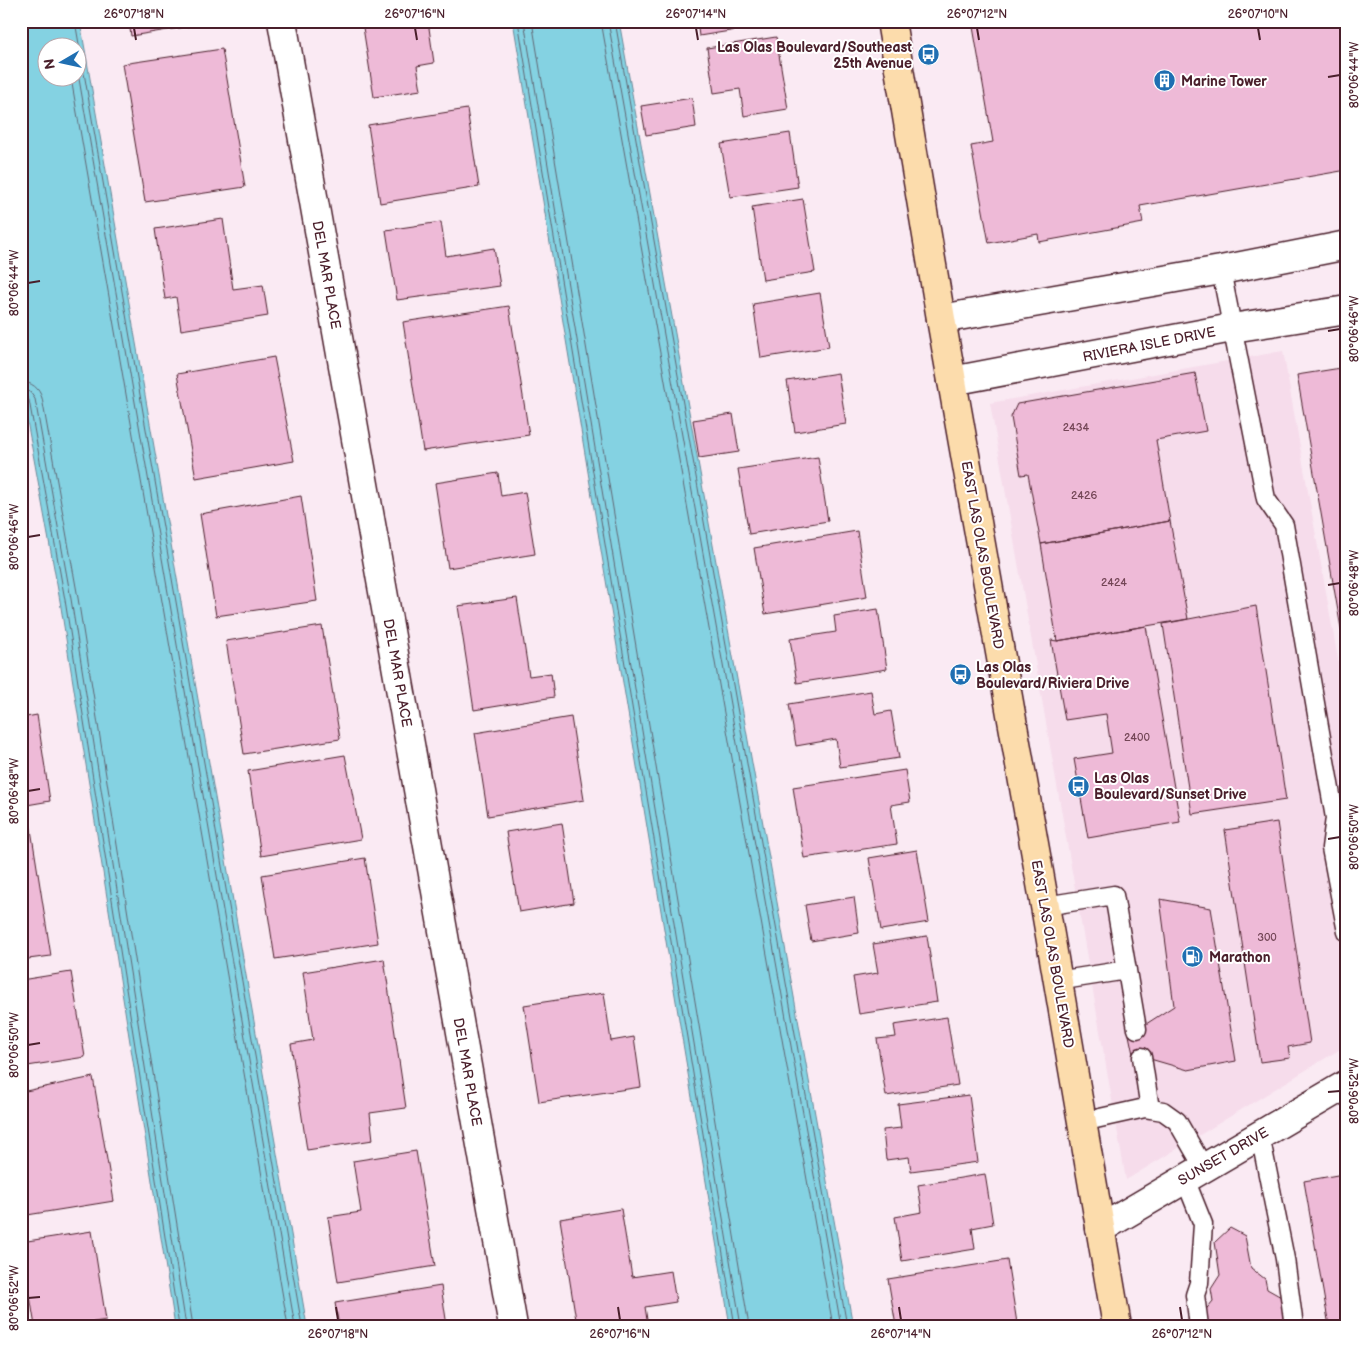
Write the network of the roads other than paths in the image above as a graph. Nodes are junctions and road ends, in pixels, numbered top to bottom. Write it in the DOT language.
graph roads {
  1 [pos="282,21"];
  2 [pos="891,21"];
  3 [pos="1347,245"];
  4 [pos="1221,270"];
  5 [pos="1347,310"];
  6 [pos="941,319"];
  7 [pos="1232,328"];
  8 [pos="952,381"];
  9 [pos="1045,906"];
  10 [pos="1347,932"];
  11 [pos="1127,970"];
  12 [pos="1057,981"];
  13 [pos="1137,1029"];
  14 [pos="1142,1057"];
  15 [pos="1347,1084"];
  16 [pos="1150,1108"];
  17 [pos="1082,1122"];
  18 [pos="1260,1135"];
  19 [pos="1195,1173"];
  20 [pos="1100,1229"];
  21 [pos="513,1326"];
  22 [pos="1117,1326"];
  23 [pos="1199,1326"];
  24 [pos="1291,1326"];
  1 -- 21 [label="street, DEL MAR PLACE"];
  2 -- 6 [label="main road, EAST LAS OLAS BOULEVARD"];
  3 -- 4 [label="street"];
  4 -- 6 [label="street"];
  4 -- 7 [label="lane"];
  5 -- 7 [label="street, RIVIERA ISLE DRIVE"];
  6 -- 8 [label="main road, EAST LAS OLAS BOULEVARD"];
  7 -- 8 [label="street, RIVIERA ISLE DRIVE"];
  7 -- 10 [label="lane"];
  8 -- 9 [label="main road, EAST LAS OLAS BOULEVARD"];
  9 -- 11 [label="lane"];
  9 -- 12 [label="main road, EAST LAS OLAS BOULEVARD"];
  11 -- 12 [label="lane"];
  11 -- 13 [label="lane"];
  12 -- 17 [label="main road, EAST LAS OLAS BOULEVARD"];
  14 -- 16 [label="lane"];
  15 -- 18 [label="street, SUNSET DRIVE"];
  16 -- 17 [label="lane"];
  16 -- 19 [label="lane"];
  17 -- 20 [label="main road, EAST LAS OLAS BOULEVARD"];
  18 -- 19 [label="street, SUNSET DRIVE"];
  18 -- 24 [label="lane"];
  19 -- 20 [label="street, SUNSET DRIVE"];
  19 -- 23 [label="lane"];
  20 -- 22 [label="main road, EAST LAS OLAS BOULEVARD"];
}
